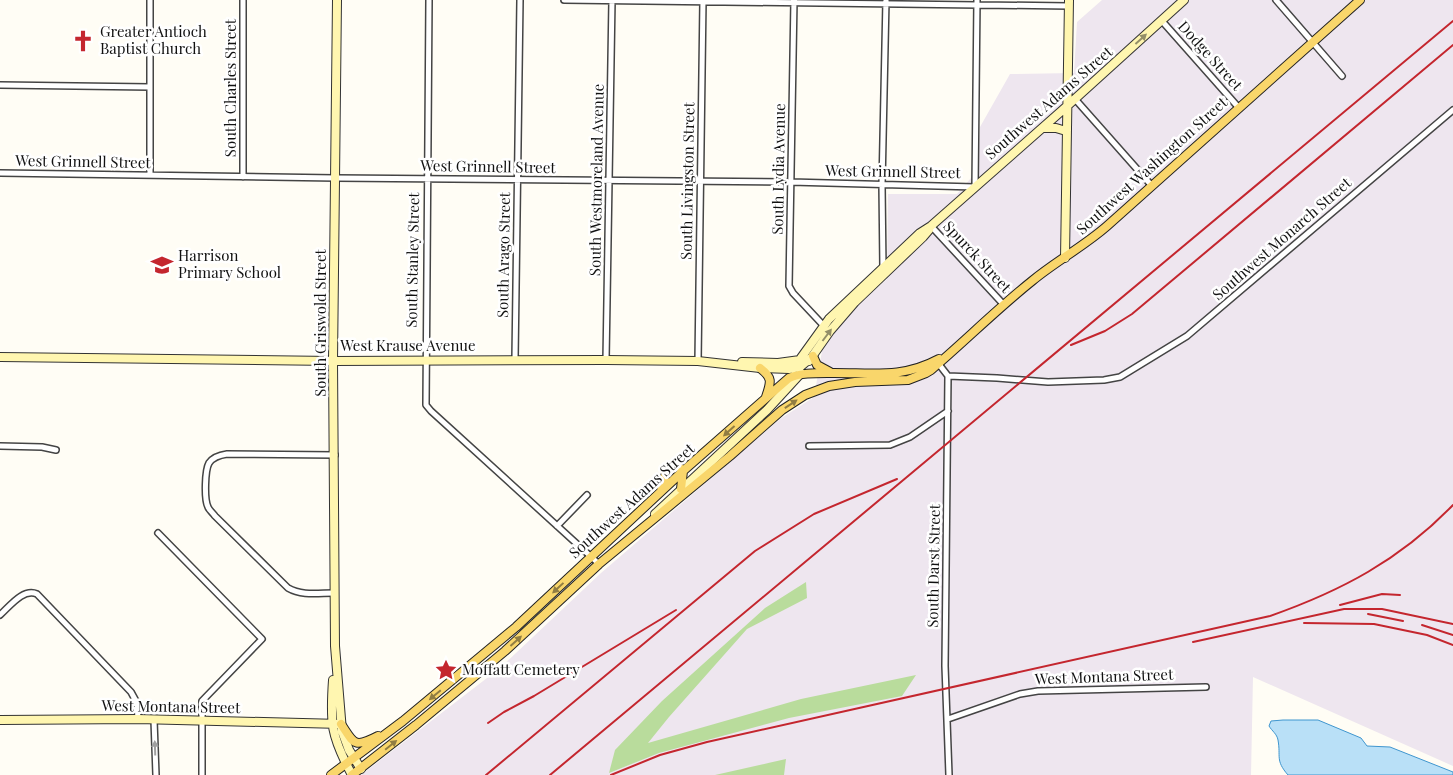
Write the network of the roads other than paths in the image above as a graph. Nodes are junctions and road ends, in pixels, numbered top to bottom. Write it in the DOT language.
graph roads {
  1 [pos="150,0"];
  2 [pos="243,0"];
  3 [pos="338,0"];
  4 [pos="429,0"];
  5 [pos="520,0"];
  6 [pos="564,0"];
  7 [pos="612,0"];
  8 [pos="1184,0"];
  9 [pos="1276,0"];
  10 [pos="1360,0"];
  11 [pos="703,1"];
  12 [pos="794,2"];
  13 [pos="886,2"];
  14 [pos="977,2"];
  15 [pos="1069,3"];
  16 [pos="1162,21"];
  17 [pos="1313,42"];
  18 [pos="1342,76"];
  19 [pos="0,85"];
  20 [pos="150,87"];
  21 [pos="1075,99"];
  22 [pos="1066,107"];
  23 [pos="1239,108"];
  24 [pos="1453,110"];
  25 [pos="1042,129"];
  26 [pos="1066,131"];
  27 [pos="0,173"];
  28 [pos="150,175"];
  29 [pos="243,177"];
  30 [pos="336,178"];
  31 [pos="427,179"];
  32 [pos="517,180"];
  33 [pos="609,181"];
  34 [pos="700,182"];
  35 [pos="791,182"];
  36 [pos="882,186"];
  37 [pos="1152,186"];
  38 [pos="975,187"];
  39 [pos="931,226"];
  40 [pos="1065,258"];
  41 [pos="883,271"];
  42 [pos="1004,305"];
  43 [pos="823,325"];
  44 [pos="812,356"];
  45 [pos="0,357"];
  46 [pos="515,359"];
  47 [pos="333,360"];
  48 [pos="425,360"];
  49 [pos="606,360"];
  50 [pos="800,360"];
  51 [pos="698,361"];
  52 [pos="937,362"];
  53 [pos="760,368"];
  54 [pos="796,372"];
  55 [pos="832,373"];
  56 [pos="948,376"];
  57 [pos="785,381"];
  58 [pos="766,398"];
  59 [pos="948,411"];
  60 [pos="0,446"];
  61 [pos="809,446"];
  62 [pos="56,450"];
  63 [pos="335,455"];
  64 [pos="683,471"];
  65 [pos="681,489"];
  66 [pos="661,492"];
  67 [pos="587,495"];
  68 [pos="558,526"];
  69 [pos="158,533"];
  70 [pos="633,536"];
  71 [pos="591,556"];
  72 [pos="599,564"];
  73 [pos="334,593"];
  74 [pos="0,615"];
  75 [pos="335,646"];
  76 [pos="1206,688"];
  77 [pos="138,719"];
  78 [pos="948,719"];
  79 [pos="0,720"];
  80 [pos="154,720"];
  81 [pos="202,721"];
  82 [pos="403,721"];
  83 [pos="331,723"];
  84 [pos="341,724"];
  85 [pos="354,758"];
  86 [pos="346,764"];
  87 [pos="361,769"];
  88 [pos="156,775"];
  89 [pos="202,775"];
  90 [pos="331,775"];
  91 [pos="352,775"];
  92 [pos="949,775"];
  1 -- 20 [label="street"];
  2 -- 29 [label="street, South Charles Street"];
  3 -- 30 [label="street, South Griswold Street"];
  4 -- 31 [label="street, South Stanley Street"];
  5 -- 32 [label="street, South Arago Street"];
  6 -- 7 [label="street"];
  7 -- 11 [label="street"];
  7 -- 33 [label="street, South Westmoreland Avenue"];
  8 -- 16 [label="street, Southwest Adams Street"];
  9 -- 17 [label="street"];
  10 -- 17 [label="main road, Southwest Washington Street"];
  11 -- 12 [label="street"];
  11 -- 34 [label="street, South Livingston Street"];
  12 -- 13 [label="street"];
  12 -- 35 [label="street, South Lydia Avenue"];
  13 -- 14 [label="street"];
  13 -- 36 [label="street"];
  14 -- 15 [label="street"];
  14 -- 38 [label="street"];
  15 -- 22 [label="street"];
  21 -- 16 [label="street, Southwest Adams Street, one-way"];
  16 -- 23 [label="street, Dodge Street"];
  17 -- 18 [label="street"];
  17 -- 23 [label="main road, Southwest Washington Street"];
  19 -- 20 [label="street"];
  20 -- 28 [label="street"];
  21 -- 22 [label="street, Southwest Adams Street"];
  21 -- 37 [label="street"];
  22 -- 25 [label="street, Southwest Adams Street"];
  22 -- 26 [label="street"];
  23 -- 37 [label="main road, Southwest Washington Street"];
  24 -- 56 [label="street, Southwest Monarch Street"];
  25 -- 26 [label="street"];
  25 -- 38 [label="street, Southwest Adams Street"];
  26 -- 40 [label="street"];
  27 -- 28 [label="street, West Grinnell Street"];
  28 -- 29 [label="street, West Grinnell Street"];
  29 -- 30 [label="street, West Grinnell Street"];
  30 -- 31 [label="street, West Grinnell Street"];
  30 -- 47 [label="street, South Griswold Street"];
  31 -- 32 [label="street, West Grinnell Street"];
  31 -- 48 [label="street, South Stanley Street"];
  32 -- 33 [label="street, West Grinnell Street"];
  32 -- 46 [label="street, South Arago Street"];
  33 -- 34 [label="street, West Grinnell Street"];
  33 -- 49 [label="street, South Westmoreland Avenue"];
  34 -- 35 [label="street, West Grinnell Street"];
  34 -- 51 [label="street, South Livingston Street"];
  35 -- 36 [label="street, West Grinnell Street"];
  35 -- 43 [label="street, South Lydia Avenue"];
  36 -- 38 [label="street, West Grinnell Street"];
  36 -- 41 [label="street"];
  37 -- 40 [label="main road, Southwest Washington Street"];
  38 -- 39 [label="street, Southwest Adams Street"];
  39 -- 41 [label="street, Southwest Adams Street"];
  39 -- 42 [label="street, Spurck Street"];
  40 -- 42 [label="main road, Southwest Washington Street"];
  41 -- 43 [label="street, Southwest Adams Street"];
  44 -- 41 [label="street, Southwest Adams Street, one-way"];
  42 -- 52 [label="main road, Southwest Washington Street"];
  43 -- 50 [label="street, Southwest Adams Street"];
  44 -- 54 [label="street, Southwest Adams Street"];
  44 -- 55 [label="main road"];
  45 -- 47 [label="street, West Krause Avenue"];
  46 -- 48 [label="street, West Krause Avenue"];
  46 -- 49 [label="street, West Krause Avenue"];
  47 -- 48 [label="street, West Krause Avenue"];
  47 -- 63 [label="street, South Griswold Street"];
  48 -- 68 [label="street, South Stanley Street"];
  49 -- 51 [label="street, West Krause Avenue"];
  50 -- 51 [label="street"];
  50 -- 54 [label="street, Southwest Adams Street"];
  51 -- 53 [label="street, West Krause Avenue"];
  52 -- 55 [label="main road, Southwest Washington Street"];
  52 -- 56 [label="street"];
  70 -- 52 [label="main road, Southwest Washington Street, one-way"];
  53 -- 54 [label="street, West Krause Avenue"];
  53 -- 58 [label="main road"];
  54 -- 55 [label="main road, Southwest Washington Street"];
  54 -- 57 [label="main road, Southwest Washington Street"];
  54 -- 65 [label="street, Southwest Adams Street"];
  56 -- 59 [label="street, South Darst Street"];
  57 -- 58 [label="main road, Southwest Adams Street"];
  58 -- 64 [label="main road, Southwest Adams Street, one-way"];
  59 -- 61 [label="street"];
  59 -- 78 [label="street, South Darst Street"];
  60 -- 62 [label="street"];
  63 -- 73 [label="street, South Griswold Street"];
  63 -- 73 [label="street"];
  64 -- 65 [label="main road"];
  64 -- 66 [label="main road, Southwest Adams Street"];
  64 -- 66 [label="main road"];
  65 -- 70 [label="street, Southwest Adams Street"];
  66 -- 71 [label="main road, Southwest Adams Street"];
  67 -- 68 [label="street"];
  68 -- 71 [label="street, South Stanley Street"];
  69 -- 81 [label="street"];
  70 -- 72 [label="main road, Southwest Adams Street"];
  71 -- 72 [label="street, South Stanley Street"];
  71 -- 82 [label="main road, Southwest Adams Street, one-way"];
  87 -- 72 [label="main road, Southwest Adams Street, one-way"];
  73 -- 75 [label="street, South Griswold Street"];
  74 -- 77 [label="street"];
  75 -- 83 [label="street, South Griswold Street"];
  75 -- 84 [label="street, South Griswold Street"];
  76 -- 78 [label="street, West Montana Street"];
  77 -- 79 [label="street, West Montana Street"];
  77 -- 80 [label="street, West Montana Street"];
  78 -- 92 [label="street, South Darst Street"];
  80 -- 81 [label="street, West Montana Street"];
  88 -- 80 [label="street, one-way"];
  81 -- 83 [label="street, West Montana Street"];
  81 -- 89 [label="street"];
  82 -- 84 [label="main road"];
  82 -- 85 [label="main road, Southwest Adams Street"];
  83 -- 84 [label="street, West Montana Street"];
  83 -- 86 [label="street, South Griswold Street"];
  84 -- 85 [label="street, South Griswold Street"];
  85 -- 86 [label="main road, Southwest Adams Street"];
  85 -- 87 [label="street, South Griswold Street"];
  86 -- 90 [label="main road, Southwest Adams Street"];
  86 -- 91 [label="street, South Griswold Street"];
  87 -- 91 [label="main road, Southwest Adams Street"];
}
